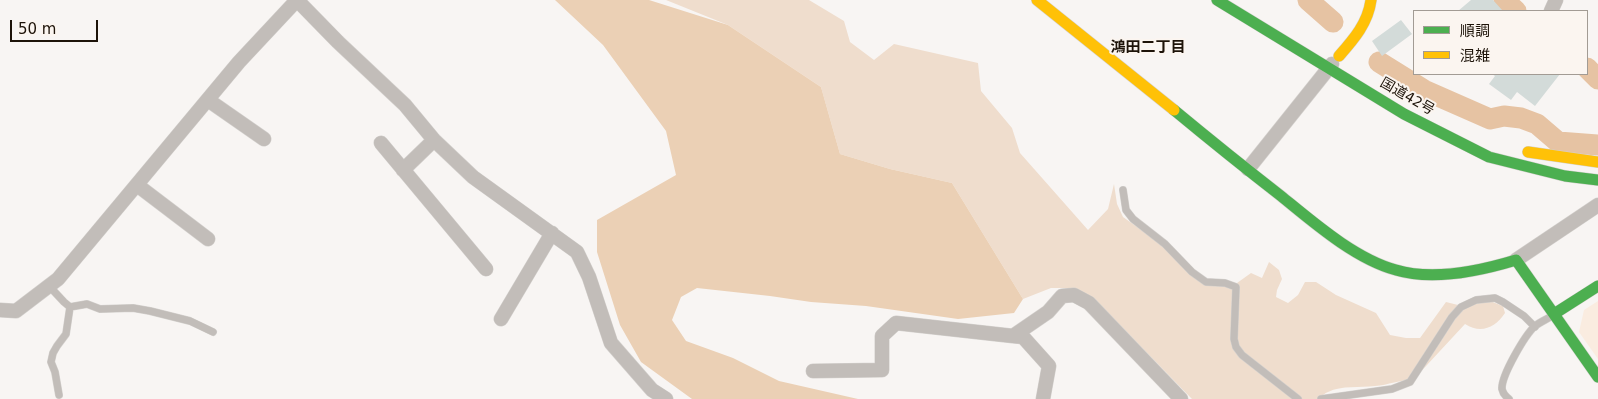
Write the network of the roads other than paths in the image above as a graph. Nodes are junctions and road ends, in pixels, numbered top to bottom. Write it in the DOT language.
graph roads {
  1 [pos="297,0"];
  2 [pos="1037,0"];
  3 [pos="1218,0"];
  4 [pos="1371,0"];
  5 [pos="1339,55"];
  6 [pos="1329,67"];
  7 [pos="208,100"];
  8 [pos="264,138"];
  9 [pos="434,140"];
  10 [pos="381,144"];
  11 [pos="1520,150"];
  12 [pos="1598,162"];
  13 [pos="1248,169"];
  14 [pos="403,170"];
  15 [pos="1598,180"];
  16 [pos="136,185"];
  17 [pos="1123,190"];
  18 [pos="1598,205"];
  19 [pos="552,233"];
  20 [pos="208,239"];
  21 [pos="1516,260"];
  22 [pos="486,269"];
  23 [pos="1598,286"];
  24 [pos="50,287"];
  25 [pos="70,307"];
  26 [pos="0,310"];
  27 [pos="1554,314"];
  28 [pos="501,320"];
  29 [pos="1534,326"];
  30 [pos="213,332"];
  31 [pos="1013,336"];
  32 [pos="813,371"];
  33 [pos="1598,377"];
  34 [pos="59,395"];
  35 [pos="666,399"];
  36 [pos="1043,399"];
  37 [pos="1181,399"];
  38 [pos="1298,399"];
  39 [pos="1322,399"];
  40 [pos="1508,399"];
  1 -- 7 [label="street"];
  1 -- 9 [label="street"];
  2 -- 13 [label="main road"];
  3 -- 6 [label="main road, 国道42号"];
  4 -- 5 [label="main road"];
  5 -- 6 [label="street"];
  6 -- 13 [label="street"];
  6 -- 15 [label="main road, 国道42号"];
  7 -- 8 [label="street"];
  7 -- 16 [label="street"];
  9 -- 14 [label="street"];
  9 -- 19 [label="street"];
  10 -- 14 [label="street"];
  11 -- 12 [label="main road"];
  13 -- 21 [label="main road"];
  14 -- 22 [label="street"];
  16 -- 20 [label="street"];
  16 -- 24 [label="street"];
  17 -- 38 [label="lane"];
  18 -- 21 [label="street"];
  19 -- 28 [label="street"];
  19 -- 35 [label="street"];
  21 -- 27 [label="main road"];
  23 -- 27 [label="main road"];
  24 -- 25 [label="lane"];
  24 -- 26 [label="street"];
  25 -- 30 [label="lane"];
  25 -- 34 [label="lane"];
  27 -- 29 [label="lane"];
  27 -- 33 [label="main road"];
  29 -- 39 [label="lane"];
  29 -- 40 [label="lane"];
  31 -- 32 [label="street"];
  31 -- 36 [label="street"];
  31 -- 37 [label="street"];
}
